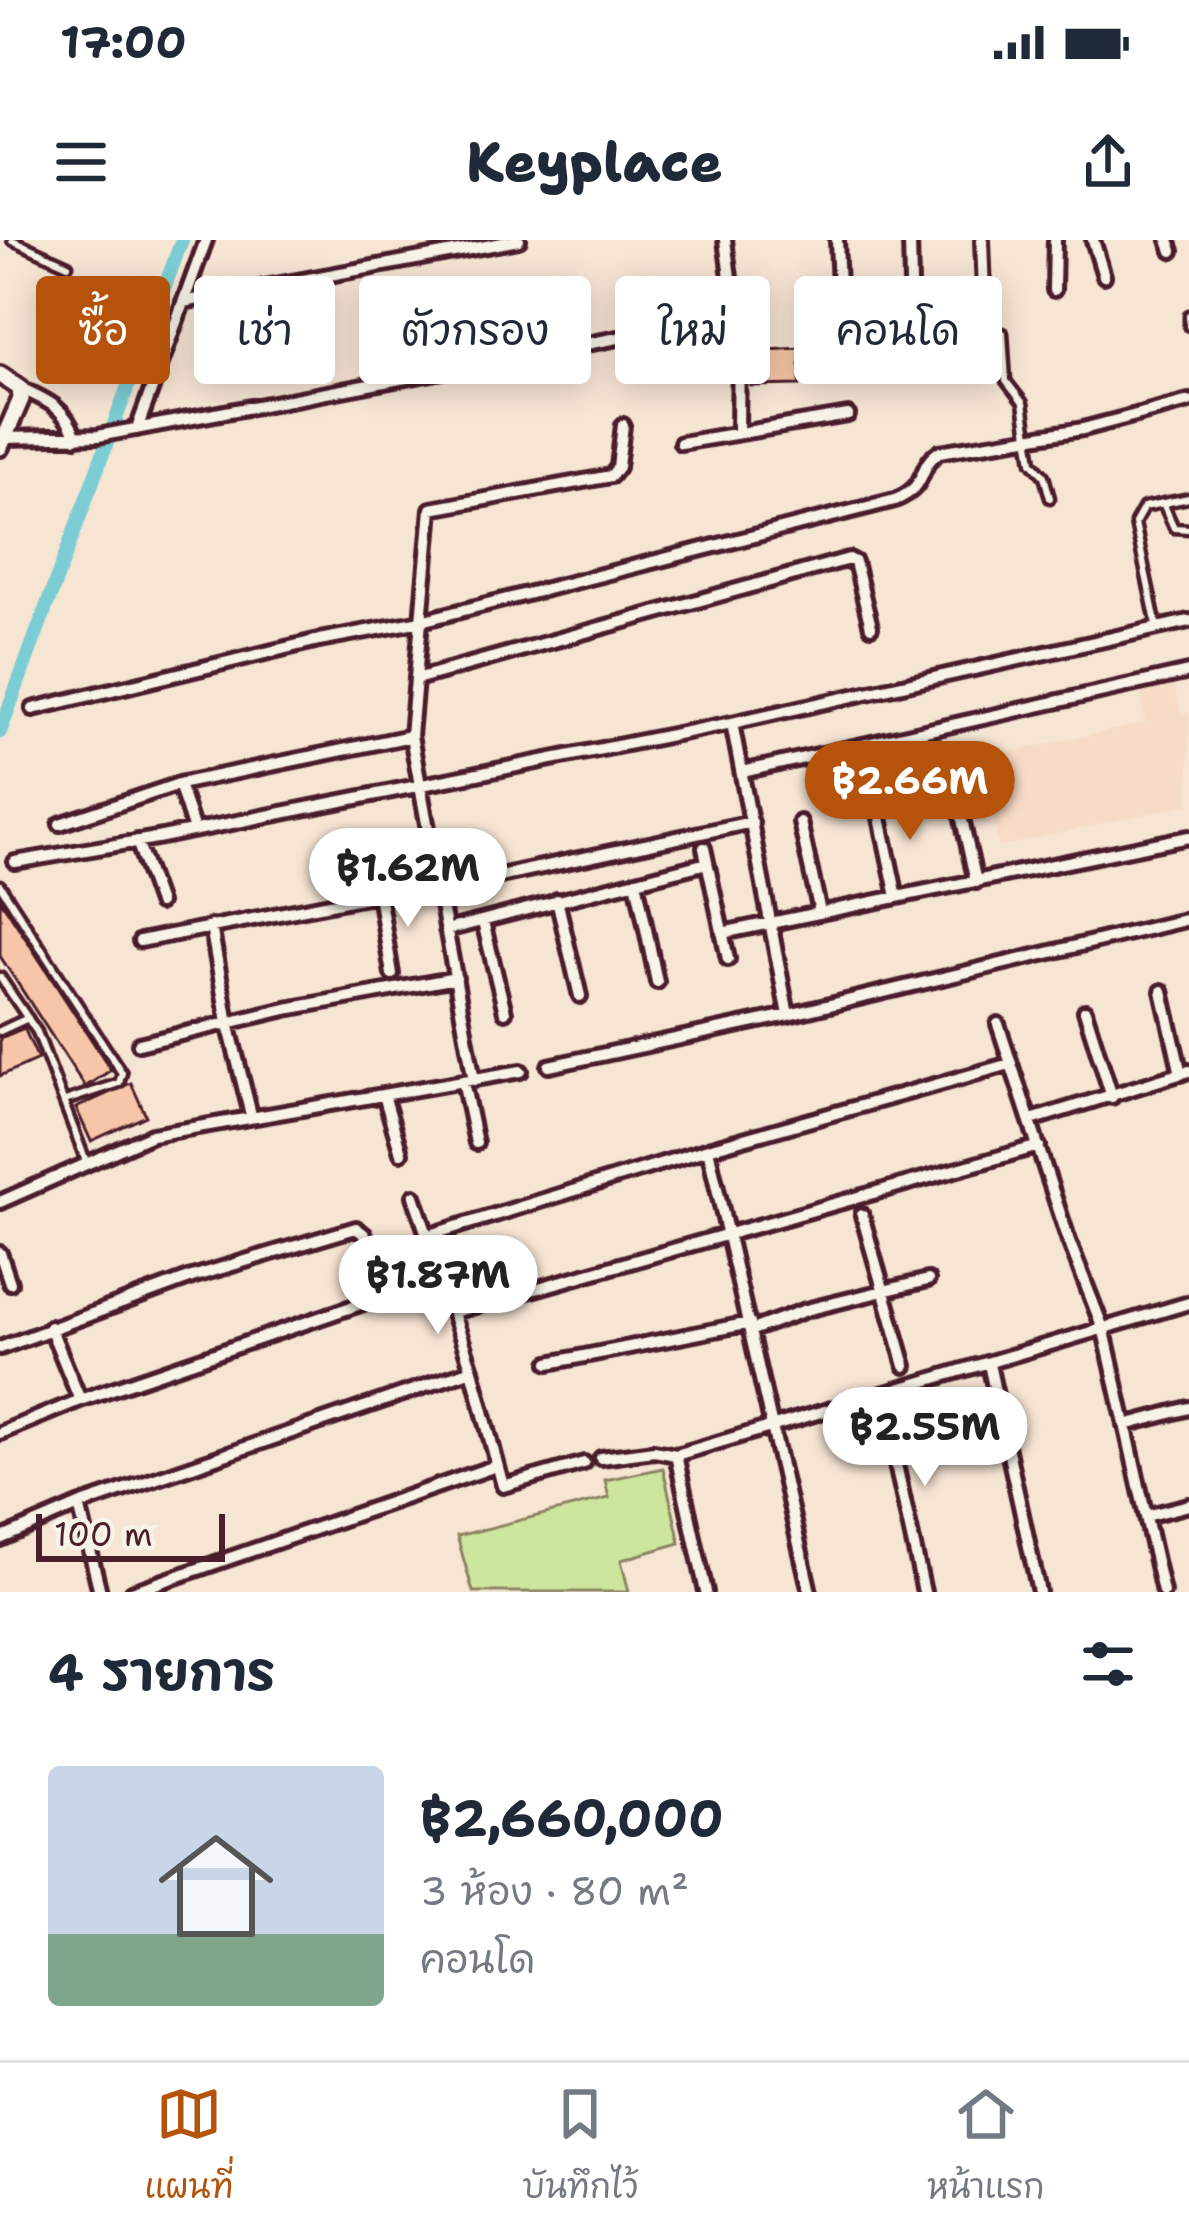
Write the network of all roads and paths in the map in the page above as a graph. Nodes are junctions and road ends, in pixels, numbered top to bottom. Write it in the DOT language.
graph roads {
  1 [pos="12,240"];
  2 [pos="206,240"];
  3 [pos="519,240"];
  4 [pos="725,240"];
  5 [pos="837,240"];
  6 [pos="910,240"];
  7 [pos="982,240"];
  8 [pos="1055,240"];
  9 [pos="1093,240"];
  10 [pos="68,266"];
  11 [pos="730,276"];
  12 [pos="838,276"];
  13 [pos="911,276"];
  14 [pos="983,276"];
  15 [pos="1104,276"];
  16 [pos="1054,290"];
  17 [pos="183,302"];
  18 [pos="1189,315"];
  19 [pos="1189,326"];
  20 [pos="1003,333"];
  21 [pos="615,339"];
  22 [pos="0,375"];
  23 [pos="736,384"];
  24 [pos="20,388"];
  25 [pos="1189,401"];
  26 [pos="848,415"];
  27 [pos="623,425"];
  28 [pos="136,429"];
  29 [pos="737,432"];
  30 [pos="1026,437"];
  31 [pos="76,438"];
  32 [pos="2,442"];
  33 [pos="681,443"];
  34 [pos="1049,498"];
  35 [pos="1189,498"];
  36 [pos="1163,503"];
  37 [pos="1189,530"];
  38 [pos="421,621"];
  39 [pos="1189,621"];
  40 [pos="871,627"];
  41 [pos="1158,630"];
  42 [pos="1189,672"];
  43 [pos="416,679"];
  44 [pos="33,709"];
  45 [pos="732,723"];
  46 [pos="411,736"];
  47 [pos="742,772"];
  48 [pos="179,784"];
  49 [pos="419,786"];
  50 [pos="955,788"];
  51 [pos="876,799"];
  52 [pos="752,822"];
  53 [pos="800,822"];
  54 [pos="60,824"];
  55 [pos="194,830"];
  56 [pos="1189,837"];
  57 [pos="137,841"];
  58 [pos="704,848"];
  59 [pos="15,862"];
  60 [pos="707,863"];
  61 [pos="636,881"];
  62 [pos="976,882"];
  63 [pos="0,885"];
  64 [pos="439,886"];
  65 [pos="379,893"];
  66 [pos="898,897"];
  67 [pos="557,900"];
  68 [pos="159,903"];
  69 [pos="820,912"];
  70 [pos="1189,919"];
  71 [pos="483,922"];
  72 [pos="772,925"];
  73 [pos="211,926"];
  74 [pos="446,930"];
  75 [pos="722,933"];
  76 [pos="140,941"];
  77 [pos="728,958"];
  78 [pos="392,974"];
  79 [pos="0,976"];
  80 [pos="456,978"];
  81 [pos="657,982"];
  82 [pos="1162,992"];
  83 [pos="580,996"];
  84 [pos="1084,1011"];
  85 [pos="505,1012"];
  86 [pos="788,1016"];
  87 [pos="28,1018"];
  88 [pos="228,1023"];
  89 [pos="998,1024"];
  90 [pos="0,1031"];
  91 [pos="139,1044"];
  92 [pos="1010,1064"];
  93 [pos="549,1066"];
  94 [pos="520,1071"];
  95 [pos="1185,1073"];
  96 [pos="469,1081"];
  97 [pos="384,1095"];
  98 [pos="1112,1097"];
  99 [pos="65,1101"];
  100 [pos="251,1115"];
  101 [pos="1031,1120"];
  102 [pos="476,1143"];
  103 [pos="1039,1146"];
  104 [pos="708,1149"];
  105 [pos="401,1153"];
  106 [pos="87,1164"];
  107 [pos="413,1196"];
  108 [pos="0,1202"];
  109 [pos="862,1215"];
  110 [pos="430,1235"];
  111 [pos="730,1237"];
  112 [pos="0,1253"];
  113 [pos="928,1280"];
  114 [pos="10,1283"];
  115 [pos="883,1291"];
  116 [pos="1189,1303"];
  117 [pos="454,1312"];
  118 [pos="751,1326"];
  119 [pos="50,1327"];
  120 [pos="1104,1330"];
  121 [pos="0,1348"];
  122 [pos="549,1363"];
  123 [pos="989,1364"];
  124 [pos="905,1366"];
  125 [pos="472,1370"];
  126 [pos="881,1396"];
  127 [pos="80,1400"];
  128 [pos="1189,1408"];
  129 [pos="1125,1425"];
  130 [pos="774,1427"];
  131 [pos="0,1433"];
  132 [pos="676,1455"];
  133 [pos="601,1458"];
  134 [pos="584,1463"];
  135 [pos="496,1466"];
  136 [pos="79,1505"];
  137 [pos="1189,1505"];
  138 [pos="1146,1516"];
  139 [pos="0,1539"];
  140 [pos="100,1592"];
  141 [pos="132,1592"];
  142 [pos="706,1592"];
  143 [pos="810,1592"];
  144 [pos="924,1592"];
  145 [pos="1039,1592"];
  146 [pos="1163,1592"];
  1 -- 10 [label="lane"];
  2 -- 17 [label="street"];
  3 -- 17 [label="street"];
  4 -- 11 [label="street"];
  5 -- 12 [label="street"];
  6 -- 13 [label="street"];
  7 -- 14 [label="street"];
  8 -- 16 [label="street"];
  9 -- 15 [label="street"];
  17 -- 28 [label="street"];
  18 -- 19 [label="lane"];
  20 -- 30 [label="lane"];
  21 -- 28 [label="street"];
  22 -- 24 [label="street"];
  23 -- 29 [label="street"];
  24 -- 31 [label="street"];
  24 -- 32 [label="street"];
  25 -- 30 [label="street"];
  26 -- 29 [label="street"];
  27 -- 38 [label="street"];
  28 -- 31 [label="street"];
  29 -- 33 [label="street"];
  30 -- 34 [label="lane"];
  30 -- 38 [label="street"];
  31 -- 32 [label="street"];
  35 -- 36 [label="lane"];
  36 -- 37 [label="lane"];
  36 -- 41 [label="lane"];
  38 -- 43 [label="street"];
  38 -- 44 [label="street"];
  39 -- 41 [label="street"];
  40 -- 43 [label="street"];
  41 -- 45 [label="street"];
  42 -- 47 [label="street"];
  43 -- 46 [label="street"];
  45 -- 47 [label="street"];
  45 -- 49 [label="street"];
  46 -- 48 [label="street"];
  46 -- 49 [label="street"];
  47 -- 52 [label="street"];
  48 -- 54 [label="street"];
  48 -- 55 [label="street"];
  49 -- 55 [label="street"];
  49 -- 64 [label="street"];
  50 -- 62 [label="street"];
  51 -- 66 [label="street"];
  52 -- 64 [label="street"];
  52 -- 72 [label="street"];
  53 -- 69 [label="street"];
  55 -- 57 [label="street"];
  56 -- 62 [label="street"];
  57 -- 59 [label="street"];
  57 -- 68 [label="street"];
  58 -- 60 [label="street"];
  60 -- 61 [label="street"];
  60 -- 75 [label="street"];
  61 -- 67 [label="street"];
  61 -- 81 [label="street"];
  62 -- 66 [label="street"];
  63 -- 99 [label="lane"];
  64 -- 65 [label="street"];
  64 -- 74 [label="street"];
  65 -- 73 [label="street"];
  65 -- 78 [label="street"];
  66 -- 69 [label="street"];
  67 -- 71 [label="street"];
  67 -- 83 [label="street"];
  69 -- 72 [label="street"];
  70 -- 86 [label="street"];
  71 -- 74 [label="street"];
  71 -- 85 [label="street"];
  72 -- 75 [label="street"];
  72 -- 86 [label="street"];
  73 -- 76 [label="street"];
  73 -- 88 [label="street"];
  74 -- 80 [label="street"];
  75 -- 77 [label="street"];
  79 -- 87 [label="lane"];
  80 -- 88 [label="street"];
  80 -- 96 [label="street"];
  82 -- 95 [label="street"];
  84 -- 98 [label="street"];
  86 -- 93 [label="street"];
  87 -- 90 [label="lane"];
  87 -- 99 [label="lane"];
  88 -- 91 [label="street"];
  88 -- 100 [label="street"];
  89 -- 92 [label="street"];
  92 -- 101 [label="street"];
  92 -- 104 [label="street"];
  94 -- 96 [label="street"];
  95 -- 98 [label="street"];
  96 -- 97 [label="street"];
  96 -- 102 [label="street"];
  97 -- 100 [label="street"];
  97 -- 105 [label="street"];
  98 -- 101 [label="street"];
  99 -- 106 [label="lane"];
  100 -- 106 [label="street"];
  101 -- 103 [label="street"];
  103 -- 111 [label="street"];
  103 -- 120 [label="street"];
  104 -- 110 [label="street"];
  104 -- 111 [label="street"];
  106 -- 108 [label="street"];
  107 -- 110 [label="street"];
  109 -- 115 [label="street"];
  110 -- 117 [label="street"];
  111 -- 117 [label="street"];
  111 -- 118 [label="street"];
  112 -- 114 [label="street"];
  113 -- 115 [label="street"];
  115 -- 118 [label="street"];
  115 -- 124 [label="street"];
  116 -- 120 [label="street"];
  117 -- 125 [label="street"];
  118 -- 122 [label="street"];
  118 -- 130 [label="street"];
  119 -- 121 [label="street"];
  119 -- 127 [label="street"];
  119 -- 127 [label="street"];
  120 -- 123 [label="street"];
  120 -- 129 [label="street"];
  123 -- 126 [label="street"];
  123 -- 145 [label="street"];
  125 -- 135 [label="street"];
  125 -- 136 [label="street"];
  126 -- 130 [label="street"];
  126 -- 144 [label="street"];
  127 -- 131 [label="street"];
  128 -- 129 [label="street"];
  129 -- 138 [label="street"];
  130 -- 132 [label="street"];
  130 -- 143 [label="street"];
  132 -- 133 [label="street"];
  132 -- 142 [label="street"];
  134 -- 135 [label="street"];
  135 -- 141 [label="street"];
  136 -- 139 [label="street"];
  136 -- 140 [label="street"];
  137 -- 138 [label="street"];
  138 -- 146 [label="street"];
}
